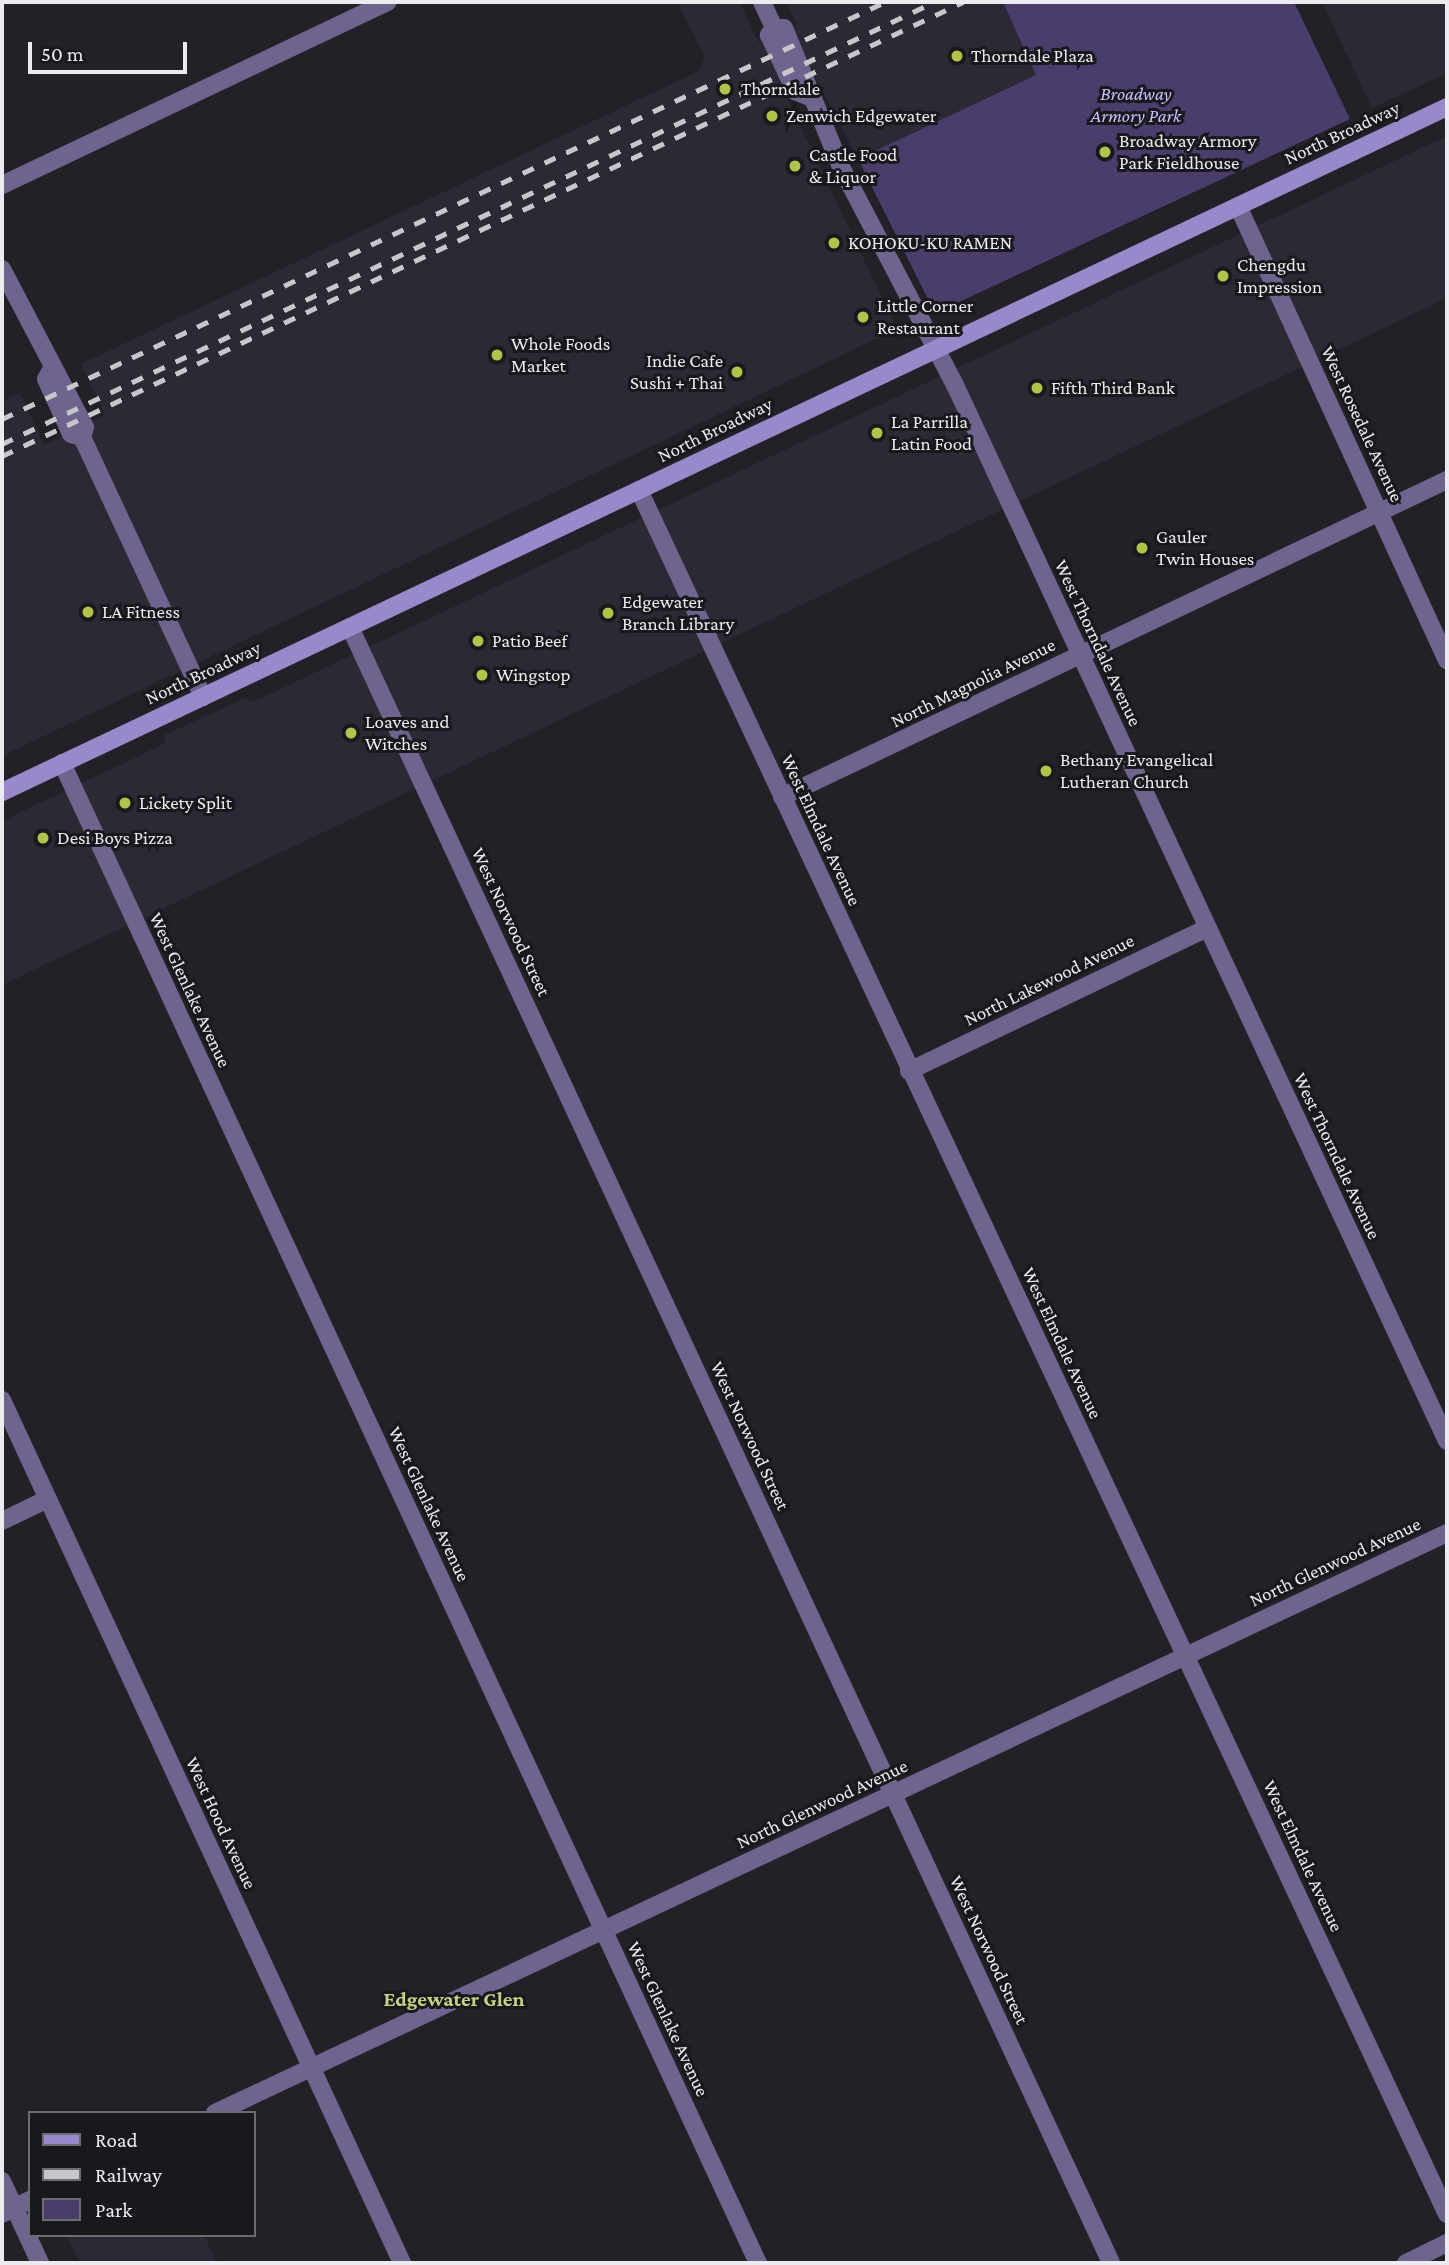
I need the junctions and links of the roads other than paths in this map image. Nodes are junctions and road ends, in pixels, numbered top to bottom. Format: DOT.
graph roads {
  1 [pos="388,2"];
  2 [pos="762,2"];
  3 [pos="1447,107"];
  4 [pos="2,185"];
  5 [pos="1238,206"];
  6 [pos="2,269"];
  7 [pos="935,349"];
  8 [pos="1447,480"];
  9 [pos="639,490"];
  10 [pos="1379,513"];
  11 [pos="350,627"];
  12 [pos="1080,655"];
  13 [pos="1447,660"];
  14 [pos="203,697"];
  15 [pos="62,764"];
  16 [pos="2,792"];
  17 [pos="782,797"];
  18 [pos="1207,928"];
  19 [pos="909,1071"];
  20 [pos="2,1400"];
  21 [pos="1447,1441"];
  22 [pos="48,1499"];
  23 [pos="2,1521"];
  24 [pos="1447,1533"];
  25 [pos="1186,1656"];
  26 [pos="893,1794"];
  27 [pos="604,1930"];
  28 [pos="311,2067"];
  29 [pos="219,2111"];
  30 [pos="2,2181"];
  31 [pos="15,2207"];
  32 [pos="1447,2214"];
  33 [pos="28,2236"];
  34 [pos="28,2237"];
  35 [pos="1447,2243"];
  36 [pos="40,2263"];
  37 [pos="402,2263"];
  38 [pos="758,2263"];
  39 [pos="1111,2263"];
  40 [pos="1406,2263"];
  1 -- 4 [label="street"];
  2 -- 7 [label="street, West Thorndale Avenue"];
  3 -- 5 [label="main road, North Broadway"];
  5 -- 7 [label="main road, North Broadway"];
  5 -- 10 [label="street, West Rosedale Avenue"];
  6 -- 14 [label="street"];
  7 -- 9 [label="main road, North Broadway"];
  7 -- 12 [label="street, West Thorndale Avenue"];
  8 -- 10 [label="street, North Magnolia Avenue"];
  9 -- 11 [label="main road, North Broadway"];
  9 -- 17 [label="street, West Elmdale Avenue"];
  10 -- 12 [label="street, North Magnolia Avenue"];
  10 -- 13 [label="street, West Rosedale Avenue"];
  11 -- 14 [label="main road, North Broadway"];
  11 -- 26 [label="street, West Norwood Street"];
  12 -- 17 [label="street, North Magnolia Avenue"];
  12 -- 18 [label="street, West Thorndale Avenue"];
  14 -- 15 [label="main road, North Broadway"];
  15 -- 16 [label="main road, North Broadway"];
  15 -- 27 [label="street, West Glenlake Avenue"];
  17 -- 19 [label="street, West Elmdale Avenue"];
  18 -- 19 [label="street, North Lakewood Avenue"];
  18 -- 21 [label="street, West Thorndale Avenue"];
  19 -- 25 [label="street, West Elmdale Avenue"];
  20 -- 22 [label="street, West Hood Avenue"];
  22 -- 23 [label="street"];
  22 -- 28 [label="street, West Hood Avenue"];
  24 -- 25 [label="street, North Glenwood Avenue"];
  25 -- 26 [label="street, North Glenwood Avenue"];
  25 -- 32 [label="street, West Elmdale Avenue"];
  26 -- 27 [label="street, North Glenwood Avenue"];
  26 -- 39 [label="street, West Norwood Street"];
  27 -- 28 [label="street, North Glenwood Avenue"];
  27 -- 38 [label="street, West Glenlake Avenue"];
  28 -- 29 [label="street, North Glenwood Avenue"];
  28 -- 37 [label="street, West Hood Avenue"];
  30 -- 31 [label="street"];
  31 -- 33 [label="street"];
  34 -- 36 [label="street"];
  35 -- 40 [label="street"];
}
